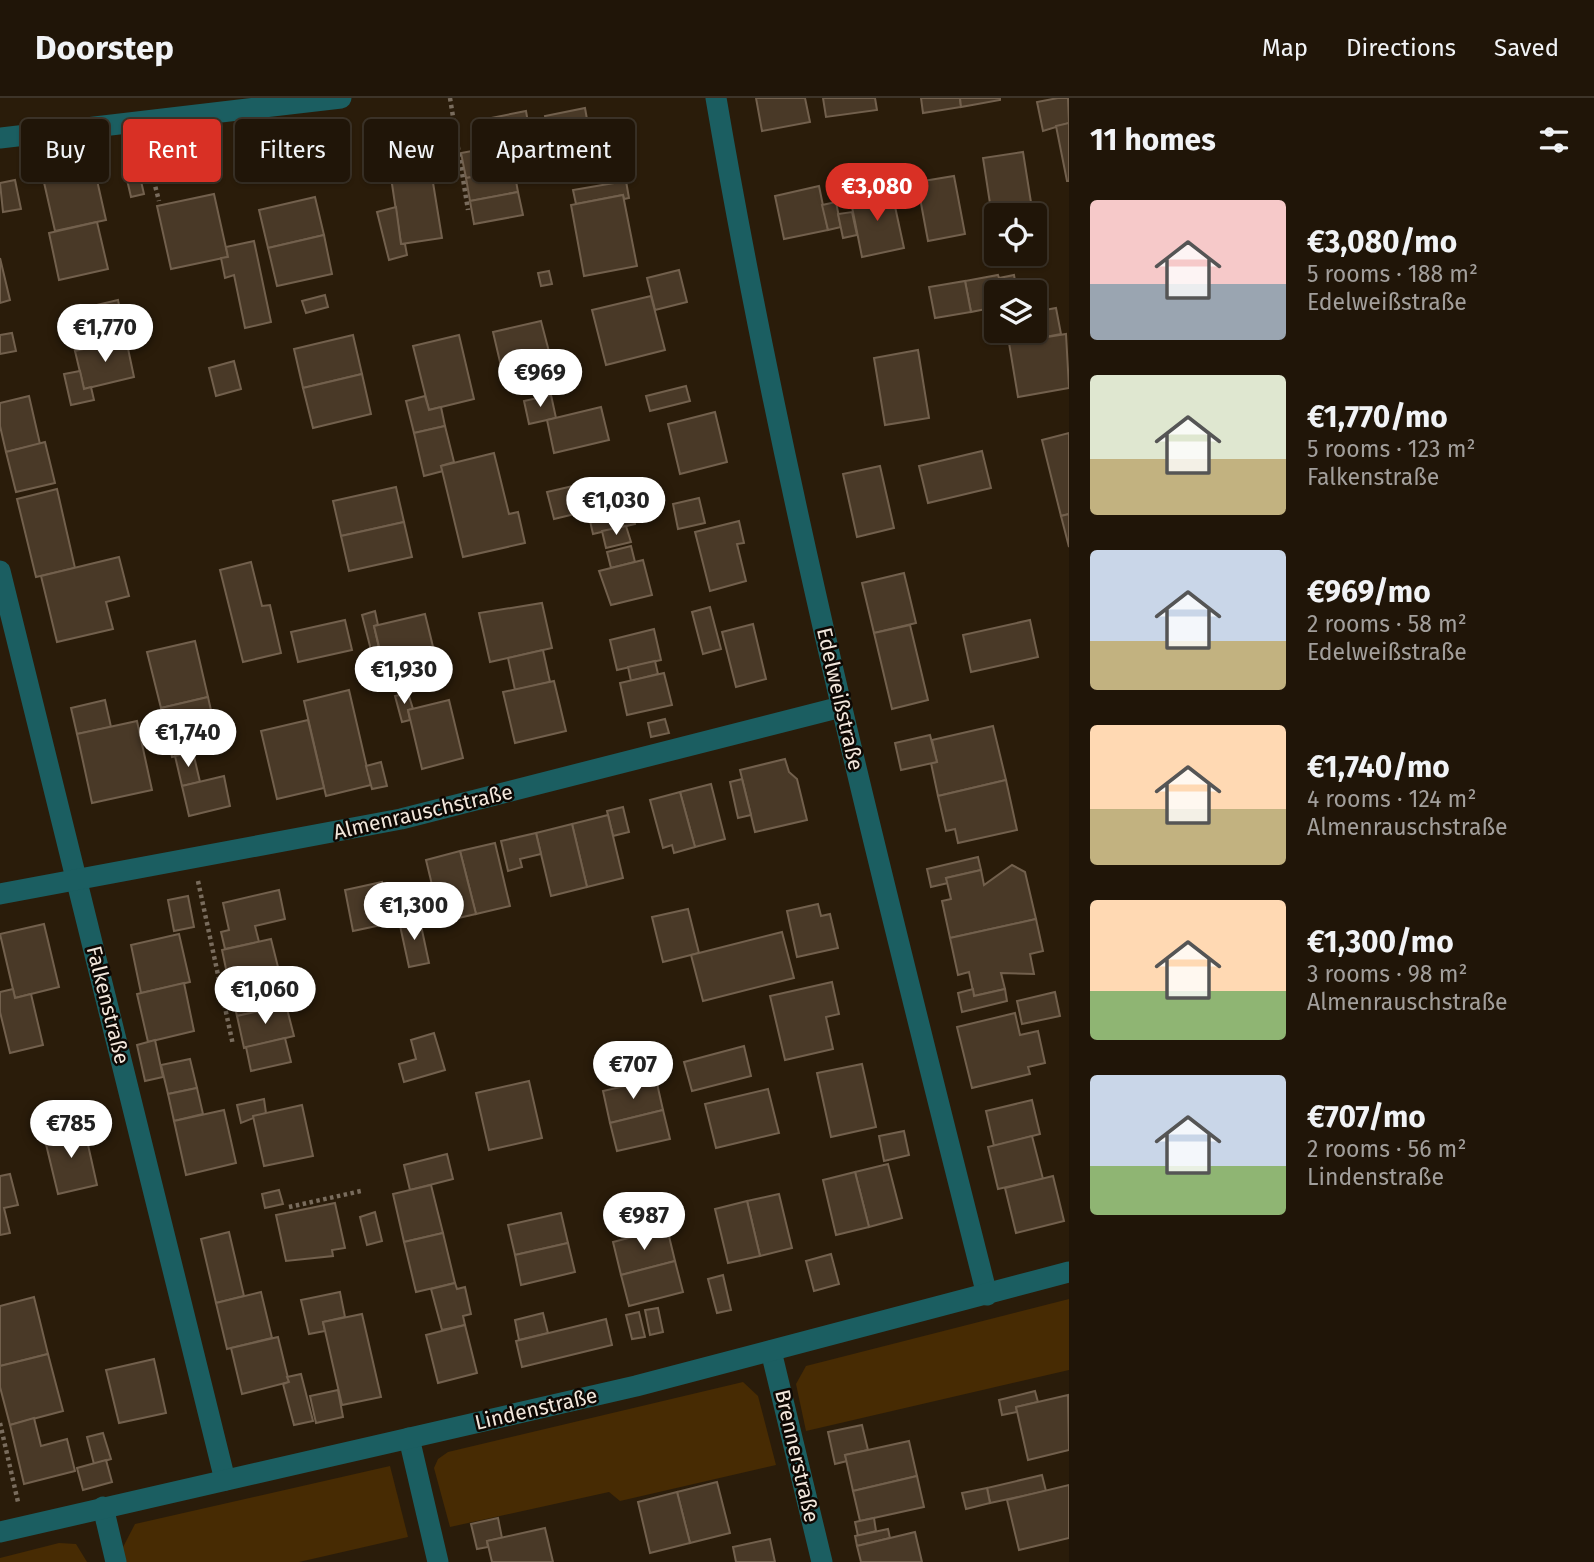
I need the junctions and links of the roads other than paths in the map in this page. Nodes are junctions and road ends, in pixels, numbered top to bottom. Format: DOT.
graph roads {
  1 [pos="341,98"];
  2 [pos="716,98"];
  3 [pos="0,138"];
  4 [pos="0,571"];
  5 [pos="841,707"];
  6 [pos="77,881"];
  7 [pos="0,894"];
  8 [pos="1069,1272"];
  9 [pos="988,1295"];
  10 [pos="772,1351"];
  11 [pos="409,1438"];
  12 [pos="225,1480"];
  13 [pos="103,1507"];
  14 [pos="0,1532"];
  15 [pos="116,1562"];
  16 [pos="438,1562"];
  17 [pos="822,1562"];
  1 -- 3 [label="street"];
  2 -- 5 [label="street, Edelweißstraße"];
  4 -- 6 [label="street, Falkenstraße"];
  5 -- 6 [label="street, Almenrauschstraße"];
  5 -- 9 [label="street, Edelweißstraße"];
  6 -- 7 [label="street, Almenrauschstraße"];
  6 -- 12 [label="street, Falkenstraße"];
  8 -- 9 [label="street, Lindenstraße"];
  9 -- 10 [label="street, Lindenstraße"];
  10 -- 11 [label="street, Lindenstraße"];
  10 -- 17 [label="street, Brennerstraße"];
  11 -- 12 [label="street, Lindenstraße"];
  11 -- 16 [label="street"];
  12 -- 13 [label="street, Lindenstraße"];
  13 -- 14 [label="street, Lindenstraße"];
  13 -- 15 [label="street"];
}
